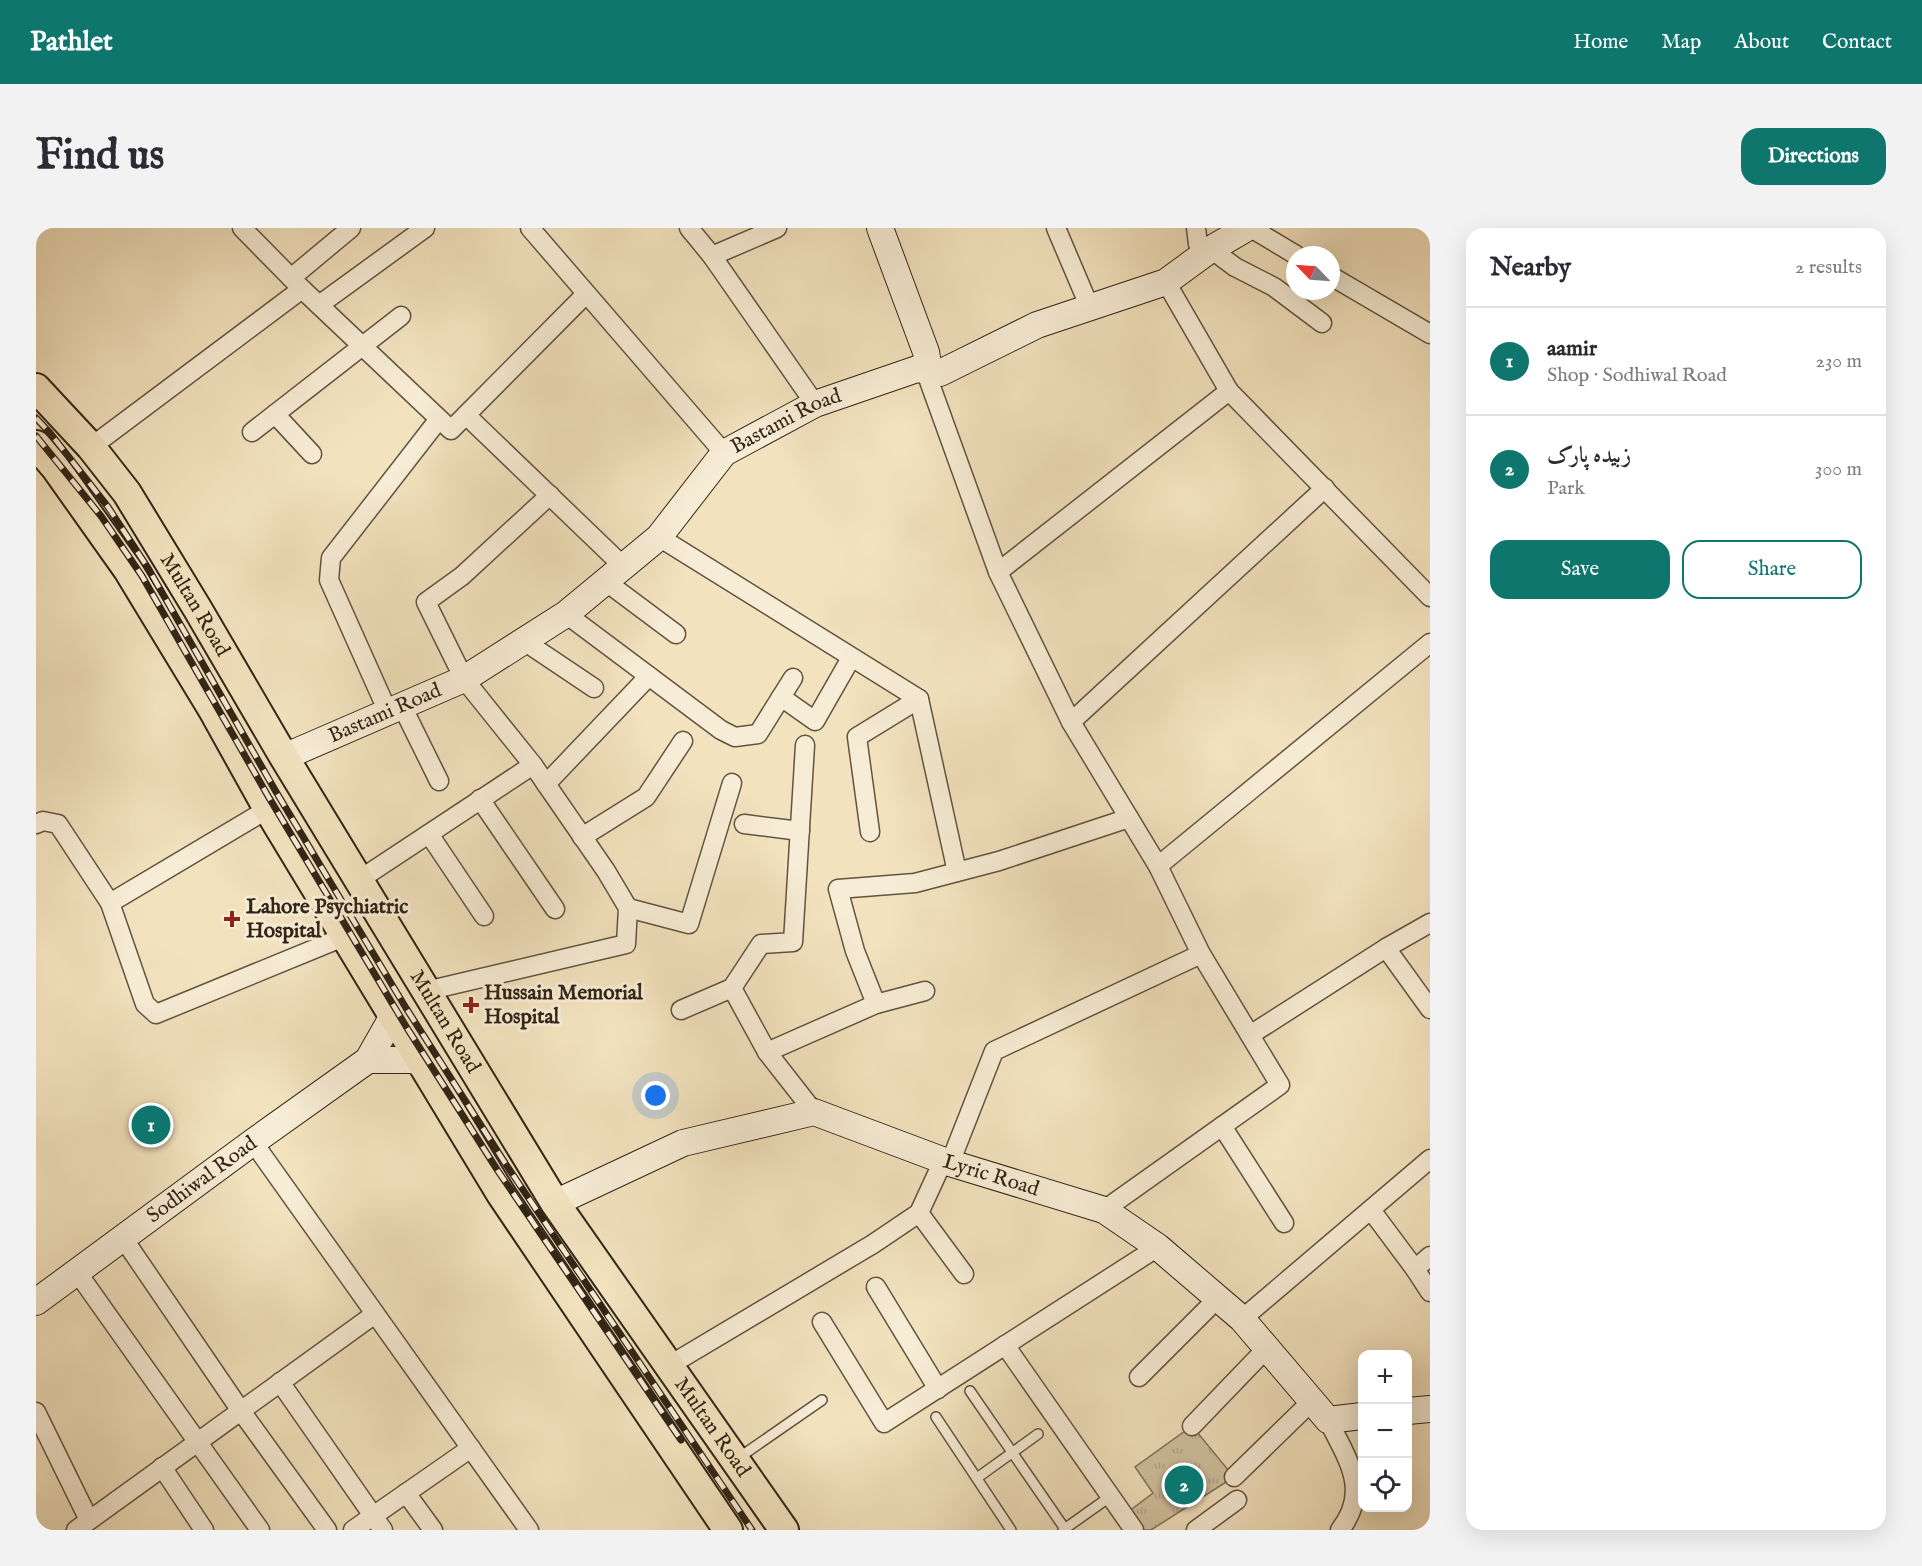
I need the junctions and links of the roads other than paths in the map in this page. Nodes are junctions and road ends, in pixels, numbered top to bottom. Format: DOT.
graph roads {
  1 [pos="242,228"];
  2 [pos="351,228"];
  3 [pos="424,228"];
  4 [pos="689,228"];
  5 [pos="777,228"];
  6 [pos="880,228"];
  7 [pos="1056,228"];
  8 [pos="1196,228"];
  9 [pos="1249,228"];
  10 [pos="541,231"];
  11 [pos="1286,249"];
  12 [pos="1207,252"];
  13 [pos="712,256"];
  14 [pos="1340,281"];
  15 [pos="1166,282"];
  16 [pos="296,283"];
  17 [pos="586,294"];
  18 [pos="319,305"];
  19 [pos="1090,308"];
  20 [pos="401,316"];
  21 [pos="1322,323"];
  22 [pos="1430,334"];
  23 [pos="363,347"];
  24 [pos="929,370"];
  25 [pos="36,388"];
  26 [pos="1229,391"];
  27 [pos="815,404"];
  28 [pos="275,414"];
  29 [pos="466,415"];
  30 [pos="440,419"];
  31 [pos="252,432"];
  32 [pos="36,445"];
  33 [pos="91,447"];
  34 [pos="724,453"];
  35 [pos="312,454"];
  36 [pos="1324,488"];
  37 [pos="550,495"];
  38 [pos="659,537"];
  39 [pos="998,572"];
  40 [pos="614,573"];
  41 [pos="1430,597"];
  42 [pos="197,608"];
  43 [pos="566,614"];
  44 [pos="164,628"];
  45 [pos="676,634"];
  46 [pos="524,641"];
  47 [pos="1430,643"];
  48 [pos="851,658"];
  49 [pos="649,676"];
  50 [pos="793,678"];
  51 [pos="464,679"];
  52 [pos="594,688"];
  53 [pos="781,697"];
  54 [pos="919,699"];
  55 [pos="395,709"];
  56 [pos="1071,722"];
  57 [pos="683,741"];
  58 [pos="805,745"];
  59 [pos="284,757"];
  60 [pos="533,765"];
  61 [pos="439,781"];
  62 [pos="732,783"];
  63 [pos="546,784"];
  64 [pos="480,799"];
  65 [pos="268,809"];
  66 [pos="1129,818"];
  67 [pos="36,824"];
  68 [pos="744,824"];
  69 [pos="800,831"];
  70 [pos="870,832"];
  71 [pos="429,834"];
  72 [pos="582,837"];
  73 [pos="1158,866"];
  74 [pos="957,872"];
  75 [pos="358,880"];
  76 [pos="110,903"];
  77 [pos="628,908"];
  78 [pos="555,909"];
  79 [pos="484,916"];
  80 [pos="1430,922"];
  81 [pos="346,936"];
  82 [pos="1386,948"];
  83 [pos="1201,954"];
  84 [pos="732,988"];
  85 [pos="426,991"];
  86 [pos="925,991"];
  87 [pos="876,1004"];
  88 [pos="1430,1009"];
  89 [pos="681,1010"];
  90 [pos="392,1012"];
  91 [pos="1250,1035"];
  92 [pos="767,1052"];
  93 [pos="368,1060"];
  94 [pos="422,1063"];
  95 [pos="814,1112"];
  96 [pos="1222,1126"];
  97 [pos="253,1142"];
  98 [pos="1430,1159"];
  99 [pos="947,1162"];
  100 [pos="555,1203"];
  101 [pos="1104,1210"];
  102 [pos="1371,1210"];
  103 [pos="920,1213"];
  104 [pos="1284,1223"];
  105 [pos="123,1238"];
  106 [pos="1158,1247"];
  107 [pos="1430,1256"];
  108 [pos="1415,1269"];
  109 [pos="77,1272"];
  110 [pos="964,1274"];
  111 [pos="876,1287"];
  112 [pos="1430,1292"];
  113 [pos="1218,1298"];
  114 [pos="36,1302"];
  115 [pos="375,1314"];
  116 [pos="1242,1319"];
  117 [pos="822,1322"];
  118 [pos="1005,1345"];
  119 [pos="1267,1348"];
  120 [pos="670,1365"];
  121 [pos="1139,1377"];
  122 [pos="280,1383"];
  123 [pos="938,1389"];
  124 [pos="970,1391"];
  125 [pos="822,1400"];
  126 [pos="1312,1401"];
  127 [pos="1430,1409"];
  128 [pos="241,1411"];
  129 [pos="1412,1411"];
  130 [pos="36,1412"];
  131 [pos="1358,1416"];
  132 [pos="936,1417"];
  133 [pos="1328,1420"];
  134 [pos="1192,1425"];
  135 [pos="1038,1434"];
  136 [pos="199,1441"];
  137 [pos="471,1448"];
  138 [pos="1012,1452"];
  139 [pos="735,1461"];
  140 [pos="162,1467"];
  141 [pos="1234,1477"];
  142 [pos="977,1478"];
  143 [pos="406,1493"];
  144 [pos="1111,1496"];
  145 [pos="1237,1500"];
  146 [pos="378,1523"];
  147 [pos="83,1525"];
  148 [pos="1064,1529"];
  149 [pos="204,1530"];
  150 [pos="260,1530"];
  151 [pos="327,1530"];
  152 [pos="353,1530"];
  153 [pos="433,1530"];
  154 [pos="529,1530"];
  155 [pos="728,1530"];
  156 [pos="784,1530"];
  157 [pos="1011,1530"];
  158 [pos="1134,1530"];
  159 [pos="1196,1530"];
  160 [pos="1340,1530"];
  1 -- 16 [label="street"];
  2 -- 16 [label="street"];
  3 -- 18 [label="street"];
  4 -- 13 [label="street"];
  5 -- 13 [label="street"];
  6 -- 24 [label="street"];
  7 -- 19 [label="street"];
  8 -- 12 [label="street"];
  9 -- 11 [label="street"];
  9 -- 12 [label="street, Bastami Road"];
  10 -- 17 [label="street"];
  12 -- 15 [label="street, Bastami Road"];
  12 -- 21 [label="street"];
  13 -- 27 [label="street"];
  14 -- 22 [label="street"];
  15 -- 19 [label="street, Bastami Road"];
  15 -- 26 [label="street"];
  16 -- 18 [label="street"];
  16 -- 33 [label="street"];
  17 -- 29 [label="street"];
  17 -- 34 [label="street"];
  18 -- 23 [label="street"];
  19 -- 24 [label="street, Bastami Road"];
  20 -- 23 [label="street"];
  23 -- 28 [label="street"];
  23 -- 30 [label="street"];
  24 -- 27 [label="street, Bastami Road"];
  24 -- 39 [label="street"];
  25 -- 33 [label="main road, Multan Road"];
  26 -- 36 [label="street"];
  26 -- 39 [label="street"];
  27 -- 34 [label="street, Bastami Road"];
  28 -- 31 [label="street"];
  28 -- 35 [label="street"];
  29 -- 30 [label="street"];
  29 -- 37 [label="street"];
  30 -- 55 [label="street"];
  32 -- 44 [label="main road, Multan Road"];
  33 -- 42 [label="main road, Multan Road"];
  34 -- 38 [label="street, Bastami Road"];
  36 -- 41 [label="street"];
  36 -- 56 [label="street"];
  37 -- 40 [label="street"];
  37 -- 51 [label="street"];
  38 -- 40 [label="street, Bastami Road"];
  38 -- 48 [label="street"];
  39 -- 56 [label="street"];
  40 -- 43 [label="street, Bastami Road"];
  40 -- 45 [label="street"];
  42 -- 44 [label="main road"];
  42 -- 59 [label="main road, Multan Road"];
  43 -- 46 [label="street, Bastami Road"];
  43 -- 49 [label="street"];
  44 -- 65 [label="main road, Multan Road"];
  46 -- 51 [label="street, Bastami Road"];
  46 -- 52 [label="street"];
  47 -- 73 [label="street"];
  48 -- 53 [label="street"];
  48 -- 54 [label="street"];
  49 -- 53 [label="street"];
  49 -- 63 [label="street"];
  50 -- 53 [label="street"];
  51 -- 55 [label="street, Bastami Road"];
  51 -- 60 [label="street"];
  54 -- 70 [label="street"];
  54 -- 74 [label="street"];
  55 -- 59 [label="street, Bastami Road"];
  55 -- 61 [label="street"];
  56 -- 66 [label="street"];
  57 -- 72 [label="street"];
  58 -- 69 [label="street"];
  59 -- 75 [label="main road, Multan Road"];
  60 -- 63 [label="street"];
  60 -- 64 [label="street"];
  62 -- 77 [label="street"];
  63 -- 72 [label="street"];
  64 -- 71 [label="street"];
  64 -- 78 [label="street"];
  65 -- 76 [label="street"];
  65 -- 81 [label="main road, Multan Road"];
  66 -- 73 [label="street"];
  66 -- 74 [label="street"];
  67 -- 76 [label="street"];
  68 -- 69 [label="street"];
  69 -- 84 [label="street"];
  71 -- 75 [label="street"];
  71 -- 79 [label="street"];
  72 -- 77 [label="street"];
  73 -- 83 [label="street"];
  74 -- 87 [label="street"];
  75 -- 85 [label="main road, Multan Road"];
  76 -- 81 [label="street"];
  77 -- 85 [label="street"];
  80 -- 82 [label="street"];
  81 -- 90 [label="main road, Multan Road"];
  82 -- 88 [label="street"];
  82 -- 91 [label="street"];
  83 -- 91 [label="street"];
  83 -- 99 [label="street"];
  84 -- 89 [label="street"];
  84 -- 92 [label="street"];
  85 -- 100 [label="main road, Multan Road"];
  86 -- 87 [label="street"];
  87 -- 92 [label="street"];
  90 -- 93 [label="street, Sodhiwal Road"];
  90 -- 94 [label="main road, Multan Road"];
  91 -- 96 [label="street"];
  92 -- 95 [label="street"];
  93 -- 94 [label="street"];
  93 -- 97 [label="street, Sodhiwal Road"];
  94 -- 155 [label="main road, Multan Road"];
  95 -- 99 [label="street, Lyric Road"];
  95 -- 100 [label="street"];
  96 -- 101 [label="street"];
  96 -- 104 [label="street"];
  97 -- 105 [label="street, Sodhiwal Road"];
  97 -- 115 [label="street"];
  98 -- 102 [label="street"];
  99 -- 101 [label="street, Lyric Road"];
  99 -- 103 [label="street"];
  100 -- 120 [label="main road, Multan Road"];
  101 -- 106 [label="street, Lyric Road"];
  102 -- 108 [label="street"];
  102 -- 116 [label="street"];
  103 -- 110 [label="street"];
  103 -- 120 [label="street"];
  105 -- 109 [label="street, Sodhiwal Road"];
  105 -- 128 [label="street"];
  106 -- 113 [label="street, Lyric Road"];
  106 -- 118 [label="street"];
  107 -- 108 [label="street"];
  108 -- 112 [label="street"];
  109 -- 114 [label="street, Sodhiwal Road"];
  109 -- 136 [label="street"];
  111 -- 123 [label="street"];
  113 -- 116 [label="street, Lyric Road"];
  113 -- 121 [label="street"];
  115 -- 122 [label="street"];
  115 -- 137 [label="street"];
  116 -- 119 [label="street, Lyric Road"];
  117 -- 123 [label="street"];
  118 -- 123 [label="street"];
  118 -- 144 [label="street"];
  119 -- 126 [label="street, Lyric Road"];
  119 -- 134 [label="street"];
  120 -- 139 [label="main road, Multan Road"];
  122 -- 128 [label="street"];
  122 -- 146 [label="street"];
  124 -- 138 [label="lane"];
  125 -- 139 [label="lane"];
  126 -- 133 [label="street, Lyric Road"];
  126 -- 141 [label="street"];
  127 -- 129 [label="street"];
  128 -- 136 [label="street"];
  128 -- 151 [label="street"];
  130 -- 147 [label="street"];
  131 -- 133 [label="street"];
  132 -- 142 [label="lane"];
  133 -- 160 [label="street"];
  135 -- 138 [label="lane"];
  136 -- 140 [label="street"];
  136 -- 150 [label="street"];
  137 -- 143 [label="street"];
  137 -- 154 [label="street"];
  138 -- 142 [label="lane"];
  138 -- 148 [label="lane"];
  139 -- 156 [label="main road, Multan Road"];
  140 -- 147 [label="street"];
  140 -- 149 [label="street"];
  142 -- 157 [label="lane"];
  143 -- 146 [label="street"];
  143 -- 153 [label="street"];
  144 -- 148 [label="lane"];
  144 -- 158 [label="street"];
  145 -- 159 [label="street"];
  146 -- 152 [label="street"];
}
